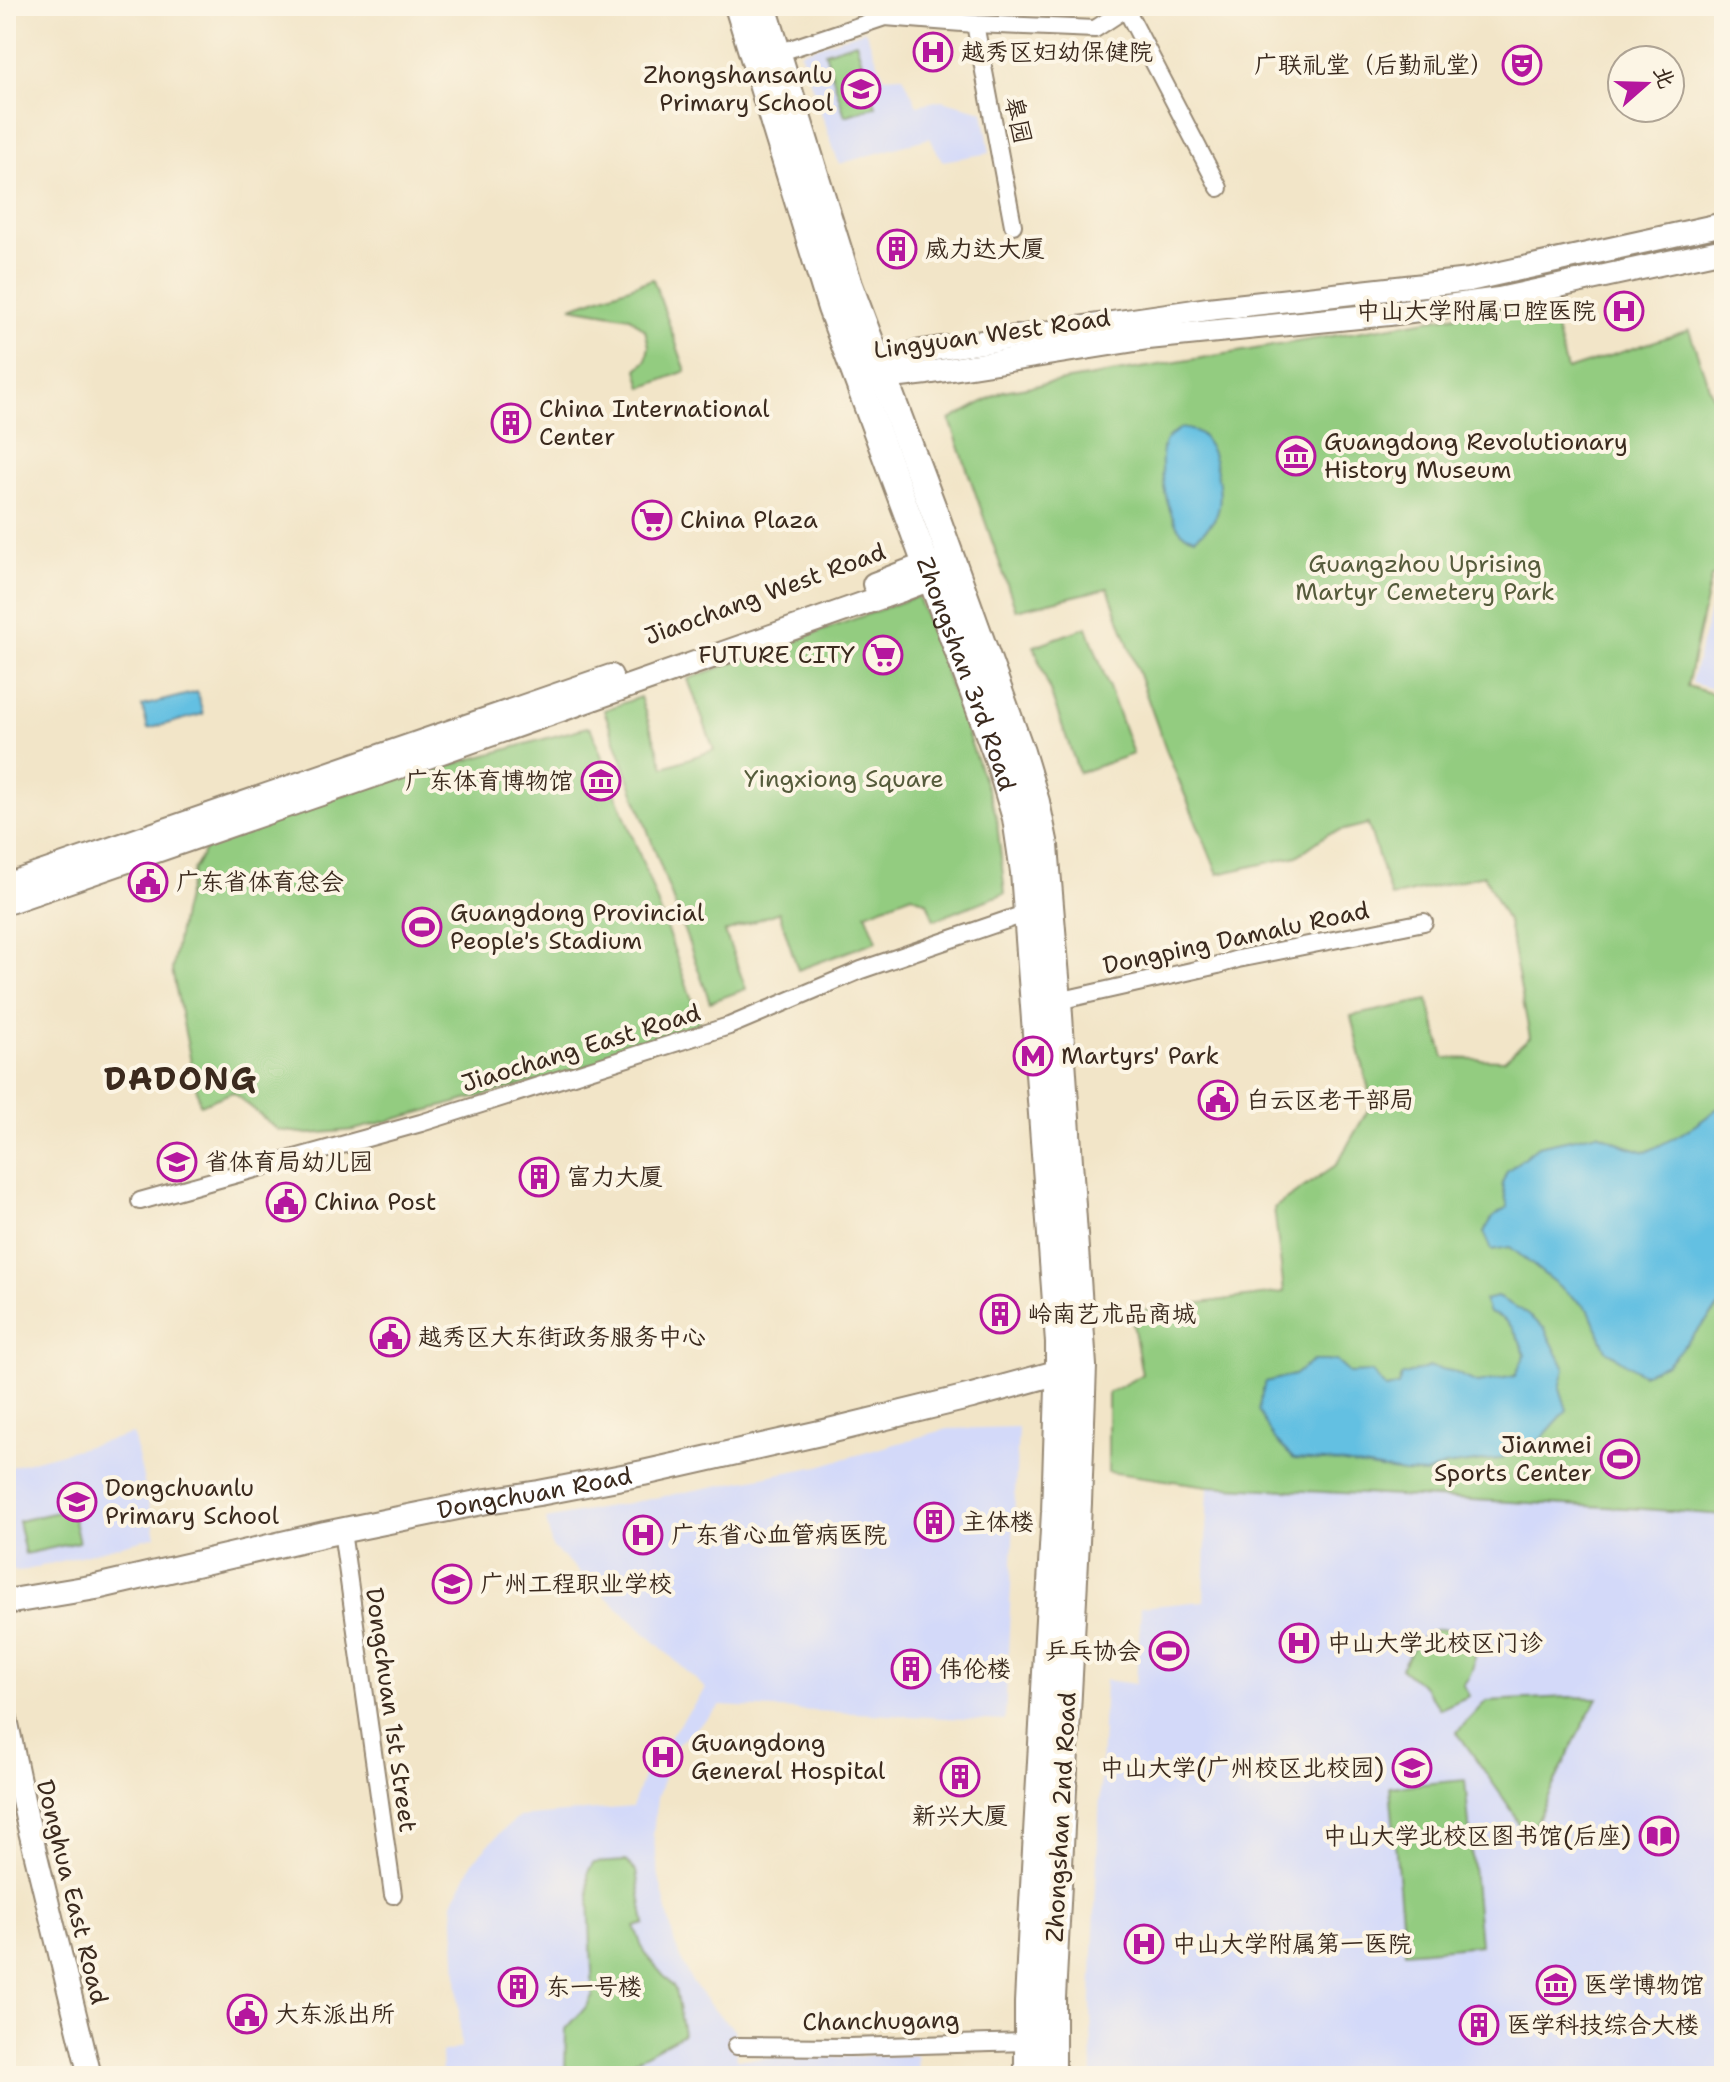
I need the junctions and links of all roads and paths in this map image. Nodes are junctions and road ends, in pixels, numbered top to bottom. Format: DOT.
graph roads {
  1 [pos="738,6"];
  2 [pos="763,6"];
  3 [pos="1128,7"];
  4 [pos="975,24"];
  5 [pos="778,53"];
  6 [pos="1219,188"];
  7 [pos="1724,224"];
  8 [pos="1013,225"];
  9 [pos="1724,250"];
  10 [pos="1479,278"];
  11 [pos="1499,299"];
  12 [pos="872,372"];
  13 [pos="953,563"];
  14 [pos="929,572"];
  15 [pos="6,885"];
  16 [pos="6,903"];
  17 [pos="1027,913"];
  18 [pos="1424,922"];
  19 [pos="1058,1001"];
  20 [pos="140,1201"];
  21 [pos="1071,1369"];
  22 [pos="342,1531"];
  23 [pos="6,1602"];
  24 [pos="6,1719"];
  25 [pos="393,1895"];
  26 [pos="1041,1982"];
  27 [pos="1028,2042"];
  28 [pos="736,2046"];
  29 [pos="90,2076"];
  30 [pos="1028,2076"];
  31 [pos="1052,2076"];
  1 -- 12 [label="main road, Zhongshan 3rd Road"];
  2 -- 5 [label="main road, Zhongshan 3rd Road"];
  3 -- 4 [label="street"];
  3 -- 6 [label="street"];
  4 -- 5 [label="street"];
  4 -- 8 [label="street, 皋园"];
  5 -- 12 [label="main road, Zhongshan 3rd Road"];
  7 -- 10 [label="street, Lingyuan West Road"];
  9 -- 11 [label="street, Lingyuan West Road"];
  10 -- 11 [label="street"];
  10 -- 12 [label="street, Lingyuan West Road"];
  11 -- 12 [label="street, Lingyuan West Road"];
  12 -- 13 [label="main road, Zhongshan 3rd Road"];
  12 -- 14 [label="main road, Zhongshan 3rd Road"];
  13 -- 14 [label="street, Jiaochang West Road"];
  13 -- 19 [label="main road, Zhongshan 3rd Road"];
  14 -- 15 [label="street, Jiaochang West Road"];
  14 -- 16 [label="street, Jiaochang West Road"];
  14 -- 17 [label="main road, Zhongshan 3rd Road"];
  17 -- 20 [label="street, Jiaochang East Road"];
  17 -- 21 [label="main road, Zhongshan 3rd Road"];
  18 -- 19 [label="street, Dongping Damalu Road"];
  19 -- 21 [label="main road, Zhongshan 3rd Road"];
  21 -- 22 [label="main road, Dongchuan Road"];
  21 -- 26 [label="main road, Zhongshan 2nd Road"];
  22 -- 23 [label="main road, Dongchuan Road"];
  22 -- 25 [label="street, Dongchuan 1st Street"];
  24 -- 29 [label="street, Donghua East Road"];
  26 -- 27 [label="main road, Zhongshan 2nd Road"];
  26 -- 31 [label="main road, Zhongshan 2nd Road"];
  27 -- 28 [label="street, Chanchugang"];
  27 -- 30 [label="main road, Zhongshan 2nd Road"];
}
